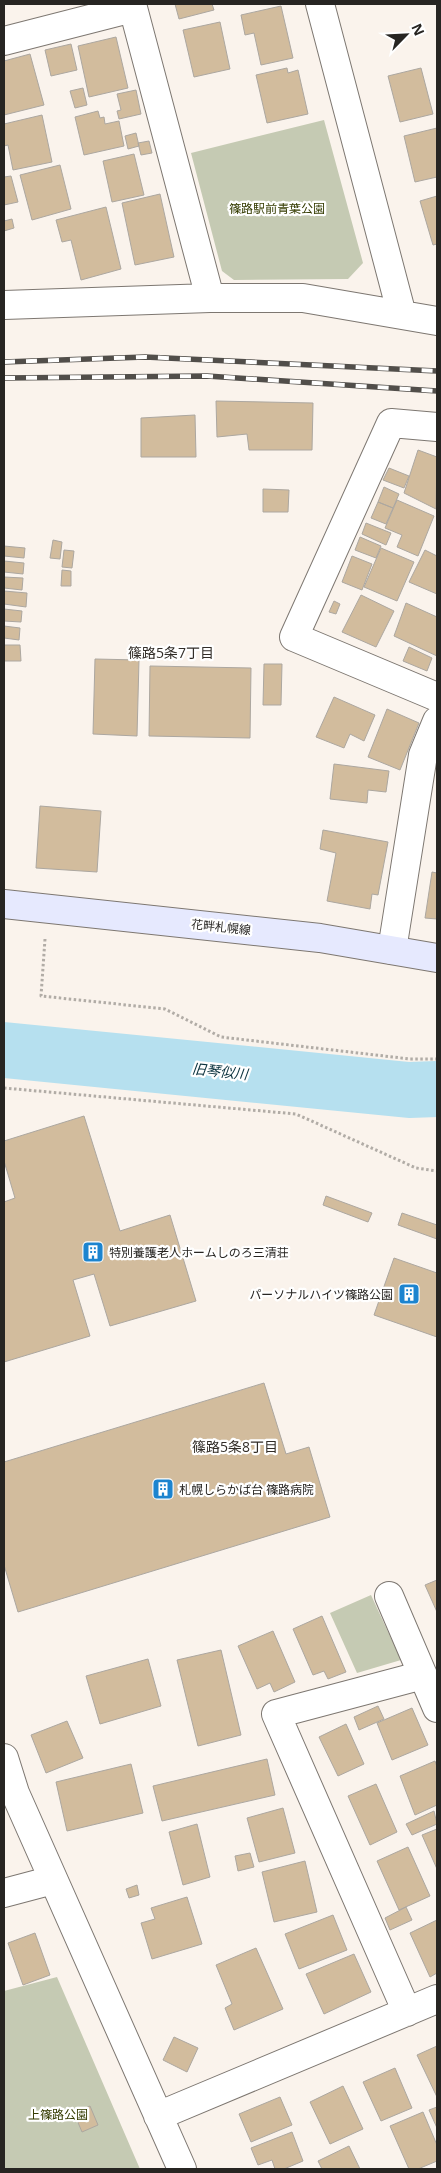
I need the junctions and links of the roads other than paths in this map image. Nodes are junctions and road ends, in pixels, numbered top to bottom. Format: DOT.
graph roads {
  1 [pos="320,4"];
  2 [pos="132,6"];
  3 [pos="4,41"];
  4 [pos="210,298"];
  5 [pos="4,305"];
  6 [pos="402,315"];
  7 [pos="437,321"];
  8 [pos="437,427"];
  9 [pos="437,697"];
  10 [pos="437,721"];
  11 [pos="4,904"];
  12 [pos="392,950"];
  13 [pos="437,958"];
  14 [pos="389,1596"];
  15 [pos="423,1675"];
  16 [pos="437,1708"];
  17 [pos="4,1758"];
  18 [pos="53,1880"];
  19 [pos="4,1893"];
  20 [pos="437,2000"];
  21 [pos="407,2012"];
  22 [pos="158,2116"];
  23 [pos="182,2169"];
  1 -- 6 [label="street"];
  2 -- 3 [label="street"];
  2 -- 4 [label="street"];
  4 -- 5 [label="street"];
  4 -- 6 [label="street"];
  6 -- 7 [label="street"];
  8 -- 9 [label="street"];
  10 -- 12 [label="street"];
  11 -- 12 [label="main road, 花畔札幌線"];
  12 -- 13 [label="main road, 花畔札幌線"];
  14 -- 15 [label="street"];
  15 -- 16 [label="street"];
  15 -- 21 [label="street"];
  17 -- 18 [label="street"];
  18 -- 19 [label="street"];
  18 -- 22 [label="street"];
  20 -- 21 [label="street"];
  21 -- 22 [label="street"];
  22 -- 23 [label="street"];
}
